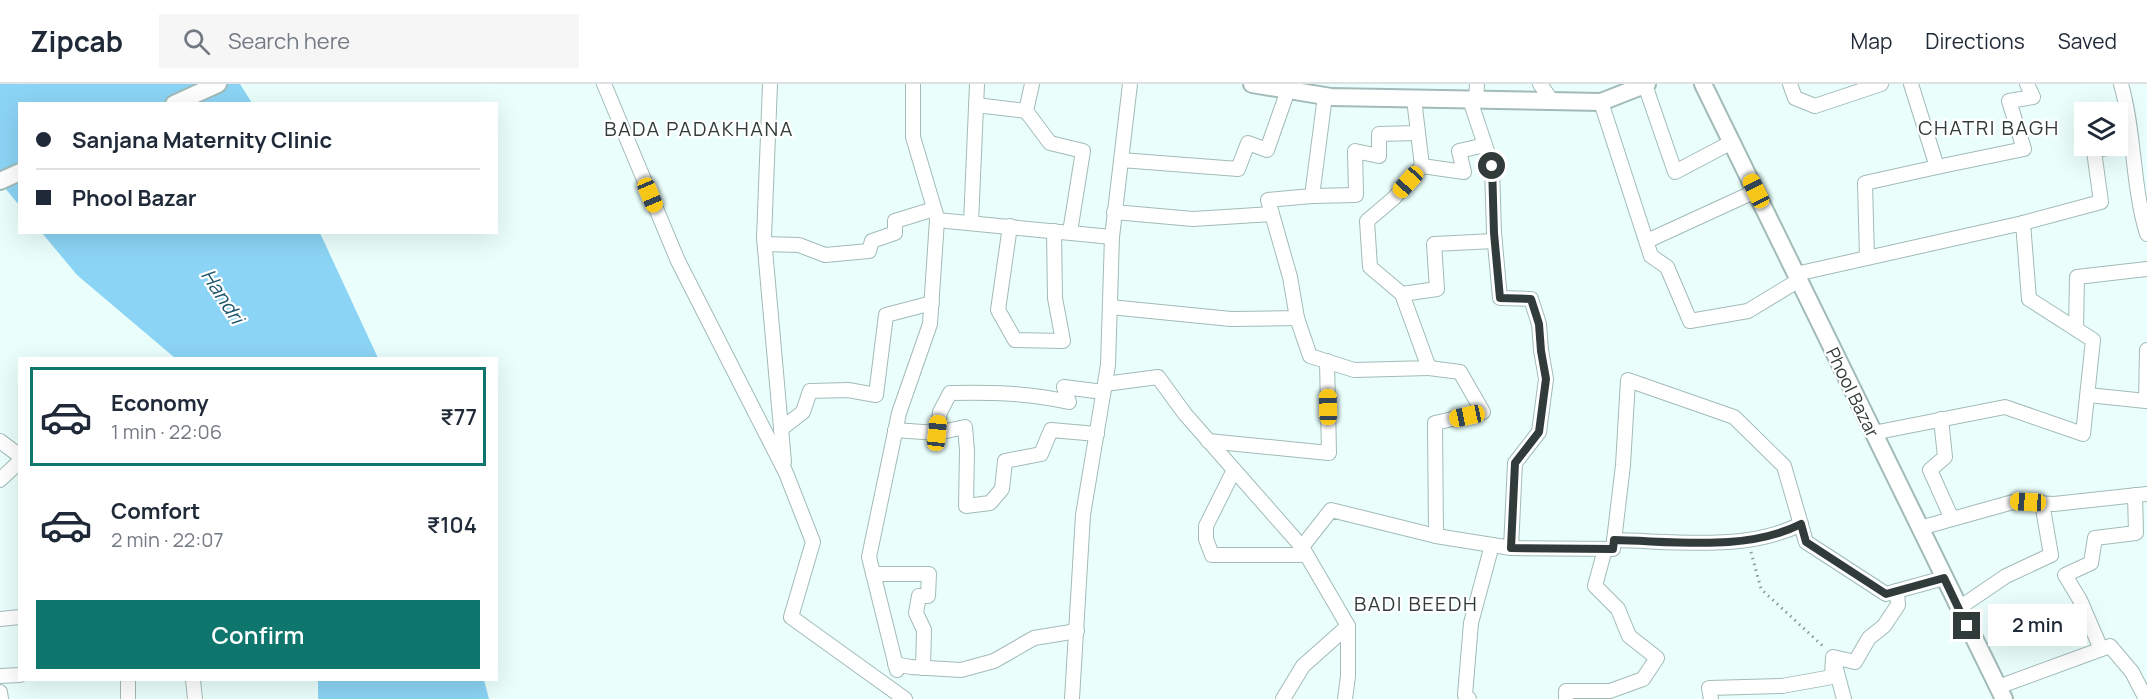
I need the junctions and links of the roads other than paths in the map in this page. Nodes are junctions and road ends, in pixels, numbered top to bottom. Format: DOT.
graph roads {
  1 [pos="218,84"];
  2 [pos="604,84"];
  3 [pos="770,84"];
  4 [pos="913,84"];
  5 [pos="977,84"];
  6 [pos="1032,84"];
  7 [pos="1130,84"];
  8 [pos="1252,84"];
  9 [pos="1540,84"];
  10 [pos="1646,84"];
  11 [pos="1703,84"];
  12 [pos="1790,84"];
  13 [pos="1881,84"];
  14 [pos="1911,84"];
  15 [pos="2027,84"];
  16 [pos="2121,84"];
  17 [pos="1288,90"];
  18 [pos="1474,95"];
  19 [pos="1325,96"];
  20 [pos="1414,99"];
  21 [pos="1552,101"];
  22 [pos="178,102"];
  23 [pos="1601,102"];
  24 [pos="2126,102"];
  25 [pos="976,105"];
  26 [pos="1026,111"];
  27 [pos="1418,133"];
  28 [pos="1732,142"];
  29 [pos="1485,145"];
  30 [pos="2095,156"];
  31 [pos="2124,156"];
  32 [pos="1121,160"];
  33 [pos="1422,166"];
  34 [pos="1937,167"];
  35 [pos="18,173"];
  36 [pos="0,181"];
  37 [pos="1756,191"];
  38 [pos="1312,196"];
  39 [pos="1114,212"];
  40 [pos="936,214"];
  41 [pos="1272,214"];
  42 [pos="971,223"];
  43 [pos="2023,223"];
  44 [pos="1010,226"];
  45 [pos="1054,231"];
  46 [pos="1070,232"];
  47 [pos="2147,234"];
  48 [pos="1112,237"];
  49 [pos="1495,241"];
  50 [pos="1647,241"];
  51 [pos="765,244"];
  52 [pos="1867,258"];
  53 [pos="2147,269"];
  54 [pos="1797,277"];
  55 [pos="1402,294"];
  56 [pos="932,303"];
  57 [pos="1110,307"];
  58 [pos="1297,318"];
  59 [pos="2076,329"];
  60 [pos="2147,350"];
  61 [pos="1327,361"];
  62 [pos="1429,368"];
  63 [pos="1104,388"];
  64 [pos="2088,396"];
  65 [pos="1941,419"];
  66 [pos="781,429"];
  67 [pos="895,430"];
  68 [pos="937,433"];
  69 [pos="1873,433"];
  70 [pos="1096,434"];
  71 [pos="0,441"];
  72 [pos="1208,441"];
  73 [pos="18,454"];
  74 [pos="18,463"];
  75 [pos="1234,470"];
  76 [pos="786,473"];
  77 [pos="0,480"];
  78 [pos="2141,494"];
  79 [pos="2042,503"];
  80 [pos="1952,519"];
  81 [pos="1801,524"];
  82 [pos="1920,528"];
  83 [pos="1436,536"];
  84 [pos="1492,544"];
  85 [pos="1610,544"];
  86 [pos="1511,548"];
  87 [pos="1304,551"];
  88 [pos="873,574"];
  89 [pos="1944,578"];
  90 [pos="1897,591"];
  91 [pos="1959,608"];
  92 [pos="18,618"];
  93 [pos="0,619"];
  94 [pos="1348,626"];
  95 [pos="1077,631"];
  96 [pos="2101,649"];
  97 [pos="1833,657"];
  98 [pos="923,668"];
  99 [pos="18,675"];
  100 [pos="0,676"];
  101 [pos="128,681"];
  102 [pos="194,681"];
  103 [pos="0,692"];
  104 [pos="2001,693"];
  105 [pos="1,699"];
  106 [pos="128,699"];
  107 [pos="195,699"];
  108 [pos="905,699"];
  109 [pos="1072,699"];
  110 [pos="1283,699"];
  111 [pos="1345,699"];
  112 [pos="1469,699"];
  113 [pos="1566,699"];
  114 [pos="1711,699"];
  115 [pos="1844,699"];
  116 [pos="2146,699"];
  1 -- 22 [label="street"];
  2 -- 76 [label="street"];
  3 -- 51 [label="street"];
  4 -- 40 [label="street"];
  5 -- 25 [label="street"];
  6 -- 26 [label="street"];
  7 -- 32 [label="street"];
  8 -- 17 [label="street"];
  9 -- 21 [label="street"];
  10 -- 23 [label="street"];
  10 -- 28 [label="street"];
  11 -- 28 [label="street, Phool Bazar"];
  12 -- 13 [label="street"];
  14 -- 34 [label="street"];
  15 -- 34 [label="street"];
  16 -- 24 [label="street"];
  17 -- 19 [label="street"];
  17 -- 32 [label="street"];
  18 -- 20 [label="street"];
  18 -- 21 [label="street"];
  18 -- 29 [label="street"];
  19 -- 20 [label="street"];
  19 -- 38 [label="street"];
  20 -- 27 [label="street"];
  21 -- 23 [label="street"];
  23 -- 50 [label="street"];
  25 -- 26 [label="street"];
  25 -- 42 [label="street"];
  26 -- 46 [label="street"];
  27 -- 33 [label="street"];
  27 -- 38 [label="street"];
  28 -- 37 [label="street, Phool Bazar"];
  29 -- 33 [label="street"];
  29 -- 49 [label="street"];
  30 -- 43 [label="street"];
  31 -- 47 [label="street"];
  32 -- 39 [label="street"];
  33 -- 55 [label="street"];
  34 -- 52 [label="street"];
  35 -- 36 [label="street"];
  37 -- 50 [label="street"];
  37 -- 54 [label="street, Phool Bazar"];
  38 -- 41 [label="street"];
  39 -- 41 [label="street"];
  39 -- 48 [label="street"];
  40 -- 42 [label="street"];
  40 -- 51 [label="street"];
  40 -- 56 [label="street"];
  41 -- 58 [label="street"];
  42 -- 44 [label="street"];
  43 -- 52 [label="street"];
  43 -- 59 [label="street"];
  44 -- 45 [label="street"];
  44 -- 45 [label="street"];
  45 -- 46 [label="street"];
  46 -- 48 [label="street"];
  48 -- 57 [label="street"];
  49 -- 55 [label="street"];
  49 -- 86 [label="street"];
  50 -- 54 [label="street"];
  51 -- 66 [label="street"];
  52 -- 54 [label="street"];
  53 -- 59 [label="street"];
  54 -- 69 [label="street, Phool Bazar"];
  55 -- 62 [label="street"];
  56 -- 66 [label="street"];
  56 -- 67 [label="street"];
  57 -- 58 [label="street"];
  57 -- 63 [label="street"];
  58 -- 61 [label="street"];
  59 -- 64 [label="street"];
  60 -- 64 [label="street"];
  61 -- 62 [label="street"];
  61 -- 72 [label="street"];
  62 -- 83 [label="street"];
  63 -- 68 [label="street"];
  63 -- 70 [label="street"];
  63 -- 72 [label="street"];
  64 -- 65 [label="street"];
  65 -- 69 [label="street"];
  65 -- 80 [label="street"];
  66 -- 76 [label="street"];
  67 -- 68 [label="street"];
  67 -- 88 [label="street"];
  68 -- 70 [label="street"];
  69 -- 82 [label="street, Phool Bazar"];
  70 -- 95 [label="street"];
  71 -- 73 [label="street"];
  72 -- 75 [label="street"];
  74 -- 77 [label="street"];
  75 -- 87 [label="street"];
  75 -- 87 [label="street"];
  76 -- 108 [label="street"];
  78 -- 79 [label="street"];
  78 -- 96 [label="street"];
  79 -- 80 [label="street"];
  79 -- 91 [label="street"];
  80 -- 82 [label="street"];
  81 -- 85 [label="street"];
  81 -- 85 [label="street"];
  81 -- 90 [label="street"];
  82 -- 89 [label="street, Phool Bazar"];
  83 -- 84 [label="street"];
  83 -- 87 [label="street"];
  84 -- 86 [label="street"];
  84 -- 112 [label="street"];
  85 -- 86 [label="street"];
  85 -- 113 [label="street"];
  87 -- 94 [label="street"];
  88 -- 98 [label="street"];
  88 -- 98 [label="street"];
  89 -- 90 [label="street"];
  89 -- 91 [label="street, Phool Bazar"];
  90 -- 97 [label="street"];
  91 -- 104 [label="street, Phool Bazar"];
  92 -- 93 [label="street"];
  94 -- 110 [label="street"];
  94 -- 111 [label="street"];
  95 -- 98 [label="street"];
  95 -- 109 [label="street"];
  96 -- 104 [label="street"];
  96 -- 116 [label="street"];
  97 -- 114 [label="street"];
  97 -- 115 [label="street"];
  99 -- 100 [label="street"];
  101 -- 106 [label="street"];
  102 -- 107 [label="street"];
  103 -- 105 [label="street"];
}
